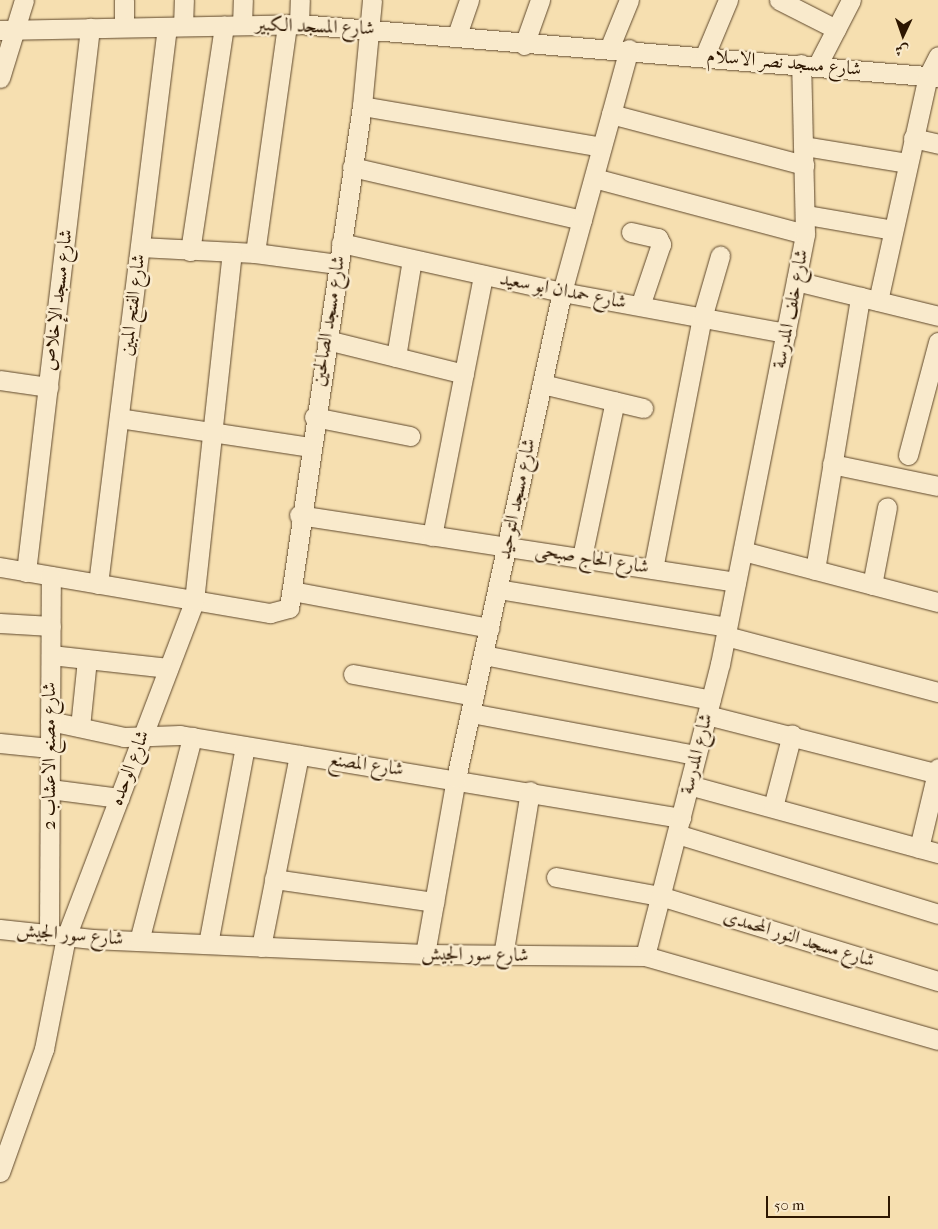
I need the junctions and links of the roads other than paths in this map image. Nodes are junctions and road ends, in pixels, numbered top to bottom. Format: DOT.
graph roads {
  1 [pos="24,0"];
  2 [pos="124,0"];
  3 [pos="184,0"];
  4 [pos="243,0"];
  5 [pos="300,0"];
  6 [pos="372,0"];
  7 [pos="469,0"];
  8 [pos="540,0"];
  9 [pos="630,0"];
  10 [pos="728,0"];
  11 [pos="779,0"];
  12 [pos="851,0"];
  13 [pos="293,24"];
  14 [pos="233,25"];
  15 [pos="175,26"];
  16 [pos="124,27"];
  17 [pos="90,28"];
  18 [pos="371,28"];
  19 [pos="836,29"];
  20 [pos="8,30"];
  21 [pos="457,35"];
  22 [pos="524,44"];
  23 [pos="610,49"];
  24 [pos="629,49"];
  25 [pos="705,55"];
  26 [pos="938,56"];
  27 [pos="809,65"];
  28 [pos="933,77"];
  29 [pos="0,78"];
  30 [pos="362,106"];
  31 [pos="611,114"];
  32 [pos="913,138"];
  33 [pos="938,144"];
  34 [pos="804,146"];
  35 [pos="602,147"];
  36 [pos="907,163"];
  37 [pos="804,165"];
  38 [pos="352,167"];
  39 [pos="594,178"];
  40 [pos="807,215"];
  41 [pos="582,220"];
  42 [pos="893,230"];
  43 [pos="631,232"];
  44 [pos="805,234"];
  45 [pos="341,242"];
  46 [pos="140,247"];
  47 [pos="190,251"];
  48 [pos="232,252"];
  49 [pos="255,253"];
  50 [pos="720,256"];
  51 [pos="412,259"];
  52 [pos="338,264"];
  53 [pos="483,274"];
  54 [pos="796,281"];
  55 [pos="562,292"];
  56 [pos="860,297"];
  57 [pos="878,301"];
  58 [pos="640,306"];
  59 [pos="937,313"];
  60 [pos="702,318"];
  61 [pos="786,333"];
  62 [pos="326,340"];
  63 [pos="938,342"];
  64 [pos="396,357"];
  65 [pos="464,374"];
  66 [pos="0,380"];
  67 [pos="542,384"];
  68 [pos="48,387"];
  69 [pos="615,401"];
  70 [pos="643,408"];
  71 [pos="314,417"];
  72 [pos="119,418"];
  73 [pos="214,432"];
  74 [pos="410,436"];
  75 [pos="310,447"];
  76 [pos="908,455"];
  77 [pos="832,464"];
  78 [pos="938,486"];
  79 [pos="887,507"];
  80 [pos="299,515"];
  81 [pos="432,536"];
  82 [pos="507,545"];
  83 [pos="743,551"];
  84 [pos="582,557"];
  85 [pos="0,567"];
  86 [pos="652,569"];
  87 [pos="815,570"];
  88 [pos="26,572"];
  89 [pos="51,576"];
  90 [pos="736,582"];
  91 [pos="98,584"];
  92 [pos="872,585"];
  93 [pos="498,589"];
  94 [pos="292,591"];
  95 [pos="194,600"];
  96 [pos="938,602"];
  97 [pos="0,623"];
  98 [pos="51,626"];
  99 [pos="490,628"];
  100 [pos="727,632"];
  101 [pos="484,654"];
  102 [pos="50,655"];
  103 [pos="87,659"];
  104 [pos="168,668"];
  105 [pos="353,674"];
  106 [pos="938,692"];
  107 [pos="472,704"];
  108 [pos="709,707"];
  109 [pos="50,721"];
  110 [pos="80,727"];
  111 [pos="792,734"];
  112 [pos="142,736"];
  113 [pos="192,737"];
  114 [pos="0,743"];
  115 [pos="245,746"];
  116 [pos="50,748"];
  117 [pos="299,755"];
  118 [pos="696,755"];
  119 [pos="938,771"];
  120 [pos="456,778"];
  121 [pos="689,785"];
  122 [pos="50,789"];
  123 [pos="530,791"];
  124 [pos="119,798"];
  125 [pos="773,806"];
  126 [pos="679,826"];
  127 [pos="919,848"];
  128 [pos="938,853"];
  129 [pos="556,878"];
  130 [pos="274,879"];
  131 [pos="660,896"];
  132 [pos="434,902"];
  133 [pos="938,914"];
  134 [pos="0,929"];
  135 [pos="58,936"];
  136 [pos="139,941"];
  137 [pos="208,944"];
  138 [pos="261,947"];
  139 [pos="425,954"];
  140 [pos="503,956"];
  141 [pos="645,956"];
  142 [pos="938,981"];
  143 [pos="938,1040"];
  144 [pos="0,1172"];
  1 -- 20 [label="street"];
  2 -- 16 [label="street"];
  3 -- 15 [label="street, شارع الفتح المبين"];
  4 -- 14 [label="street"];
  5 -- 13 [label="street"];
  6 -- 18 [label="street, شارع مسجد الصالحين"];
  7 -- 21 [label="street"];
  8 -- 22 [label="street"];
  9 -- 23 [label="street"];
  10 -- 25 [label="street"];
  11 -- 19 [label="street"];
  12 -- 19 [label="street"];
  13 -- 14 [label="street, شارع المسجد الكبير"];
  13 -- 18 [label="street, شارع المسجد الكبير"];
  13 -- 49 [label="street"];
  14 -- 15 [label="street, شارع المسجد الكبير"];
  14 -- 47 [label="street"];
  15 -- 16 [label="street, شارع المسجد الكبير"];
  15 -- 46 [label="street, شارع الفتح المبين"];
  16 -- 17 [label="street, شارع المسجد الكبير"];
  17 -- 20 [label="street, شارع المسجد الكبير"];
  17 -- 68 [label="street, شارع مسجد الإخلاص"];
  18 -- 21 [label="street, شارع المسجد الكبير"];
  18 -- 30 [label="street, شارع مسجد الصالحين"];
  19 -- 27 [label="street"];
  20 -- 29 [label="street"];
  21 -- 22 [label="street, شارع المسجد الكبير"];
  22 -- 23 [label="street, شارع المسجد الكبير"];
  23 -- 24 [label="street, شارع المسجد الكبير"];
  24 -- 25 [label="street, شارع مسجد نصر الاسلام"];
  24 -- 31 [label="street, شارع مسجد التوحيد"];
  25 -- 27 [label="street, شارع مسجد نصر الاسلام"];
  26 -- 28 [label="street"];
  27 -- 28 [label="street, شارع مسجد نصر الاسلام"];
  27 -- 34 [label="street, شارع خلف المدرسة"];
  28 -- 32 [label="street"];
  30 -- 35 [label="street"];
  30 -- 38 [label="street, شارع مسجد الصالحين"];
  31 -- 35 [label="street, شارع مسجد التوحيد"];
  31 -- 37 [label="street"];
  32 -- 33 [label="street"];
  32 -- 36 [label="street"];
  34 -- 36 [label="street"];
  34 -- 37 [label="street, شارع خلف المدرسة"];
  35 -- 39 [label="street, شارع مسجد التوحيد"];
  36 -- 42 [label="street"];
  37 -- 40 [label="street, شارع خلف المدرسة"];
  38 -- 41 [label="street"];
  38 -- 45 [label="street, شارع مسجد الصالحين"];
  39 -- 41 [label="street, شارع مسجد التوحيد"];
  39 -- 44 [label="street"];
  40 -- 42 [label="street"];
  40 -- 44 [label="street, شارع خلف المدرسة"];
  41 -- 55 [label="street, شارع مسجد التوحيد"];
  42 -- 57 [label="street"];
  43 -- 58 [label="street"];
  44 -- 54 [label="street, شارع خلف المدرسة"];
  45 -- 51 [label="street, شارع حمدان ابو سعيد"];
  45 -- 52 [label="street, شارع مسجد الصالحين"];
  46 -- 47 [label="street"];
  46 -- 72 [label="street, شارع الفتح المبين"];
  47 -- 48 [label="street"];
  48 -- 49 [label="street"];
  48 -- 73 [label="street, شارع الوحده"];
  49 -- 52 [label="street"];
  50 -- 60 [label="street"];
  51 -- 53 [label="street, شارع حمدان ابو سعيد"];
  51 -- 64 [label="street"];
  52 -- 62 [label="street, شارع مسجد الصالحين"];
  53 -- 55 [label="street, شارع حمدان ابو سعيد"];
  53 -- 65 [label="street"];
  54 -- 56 [label="street"];
  54 -- 61 [label="street, شارع خلف المدرسة"];
  55 -- 58 [label="street, شارع حمدان ابو سعيد"];
  55 -- 67 [label="street, شارع مسجد التوحيد"];
  56 -- 57 [label="street"];
  56 -- 77 [label="street"];
  57 -- 59 [label="street"];
  58 -- 60 [label="street, شارع حمدان ابو سعيد"];
  60 -- 61 [label="street, شارع حمدان ابو سعيد"];
  60 -- 86 [label="street"];
  61 -- 83 [label="street, شارع خلف المدرسة"];
  62 -- 64 [label="street"];
  62 -- 71 [label="street, شارع مسجد الصالحين"];
  63 -- 76 [label="street"];
  64 -- 65 [label="street"];
  65 -- 81 [label="street"];
  66 -- 68 [label="street"];
  67 -- 69 [label="street"];
  67 -- 82 [label="street, شارع مسجد التوحيد"];
  68 -- 88 [label="street, شارع مسجد الإخلاص"];
  69 -- 70 [label="street"];
  69 -- 84 [label="street"];
  71 -- 74 [label="street"];
  71 -- 75 [label="street, شارع مسجد الصالحين"];
  72 -- 73 [label="street"];
  72 -- 91 [label="street, شارع الفتح المبين"];
  73 -- 75 [label="street"];
  73 -- 95 [label="street, شارع الوحده"];
  75 -- 80 [label="street, شارع مسجد الصالحين"];
  77 -- 78 [label="street"];
  77 -- 87 [label="street"];
  79 -- 92 [label="street"];
  80 -- 81 [label="street, شارع الحاج صبحى"];
  80 -- 94 [label="street, شارع مسجد الصالحين"];
  81 -- 82 [label="street, شارع الحاج صبحى"];
  82 -- 84 [label="street, شارع الحاج صبحى"];
  82 -- 93 [label="street, شارع مسجد التوحيد"];
  83 -- 87 [label="street"];
  83 -- 90 [label="street, شارع المدرسة"];
  84 -- 86 [label="street, شارع الحاج صبحى"];
  85 -- 88 [label="street"];
  86 -- 90 [label="street, شارع الحاج صبحى"];
  87 -- 92 [label="street"];
  88 -- 89 [label="street"];
  89 -- 91 [label="street"];
  89 -- 98 [label="street, شارع مصنع الاعشاب 2"];
  90 -- 100 [label="street, شارع المدرسة"];
  91 -- 95 [label="street"];
  92 -- 96 [label="street"];
  93 -- 99 [label="street, شارع مسجد التوحيد"];
  93 -- 100 [label="street"];
  94 -- 95 [label="street, شارع مسجد الصالحين"];
  94 -- 99 [label="street"];
  95 -- 104 [label="street, شارع الوحده"];
  97 -- 98 [label="street"];
  98 -- 102 [label="street, شارع مصنع الاعشاب 2"];
  99 -- 101 [label="street, شارع مسجد التوحيد"];
  100 -- 106 [label="street"];
  100 -- 108 [label="street, شارع المدرسة"];
  101 -- 107 [label="street, شارع مسجد التوحيد"];
  101 -- 108 [label="street"];
  102 -- 103 [label="street"];
  102 -- 109 [label="street, شارع مصنع الاعشاب 2"];
  103 -- 104 [label="street"];
  103 -- 110 [label="street"];
  104 -- 112 [label="street, شارع الوحده"];
  105 -- 107 [label="street"];
  107 -- 118 [label="street"];
  107 -- 120 [label="street, شارع مسجد التوحيد"];
  108 -- 111 [label="street"];
  108 -- 118 [label="street, شارع المدرسة"];
  109 -- 110 [label="street, شارع المصنع"];
  109 -- 116 [label="street, شارع مصنع الاعشاب 2"];
  110 -- 112 [label="street, شارع المصنع"];
  111 -- 119 [label="street"];
  111 -- 125 [label="street"];
  112 -- 113 [label="street, شارع المصنع"];
  112 -- 124 [label="street, شارع الوحده"];
  113 -- 115 [label="street, شارع المصنع"];
  113 -- 136 [label="street"];
  114 -- 116 [label="street"];
  115 -- 117 [label="street, شارع المصنع"];
  115 -- 137 [label="street"];
  116 -- 122 [label="street, شارع مصنع الاعشاب 2"];
  117 -- 120 [label="street, شارع المصنع"];
  117 -- 130 [label="street"];
  118 -- 121 [label="street, شارع المدرسة"];
  119 -- 127 [label="street"];
  120 -- 123 [label="street, شارع المصنع"];
  120 -- 132 [label="street, شارع مسجد التوحيد"];
  121 -- 125 [label="street"];
  121 -- 126 [label="street, شارع المدرسة"];
  122 -- 124 [label="street"];
  122 -- 135 [label="street, شارع مصنع الاعشاب 2"];
  123 -- 126 [label="street, شارع المصنع"];
  123 -- 140 [label="street"];
  124 -- 135 [label="street, شارع الوحده"];
  125 -- 127 [label="street"];
  126 -- 131 [label="street, شارع المدرسة"];
  126 -- 133 [label="street, شارع المصنع"];
  127 -- 128 [label="street"];
  129 -- 131 [label="street, شارع مسجد النور المحمدى"];
  130 -- 132 [label="street"];
  130 -- 138 [label="street"];
  131 -- 141 [label="street, شارع المدرسة"];
  131 -- 142 [label="street, شارع مسجد النور المحمدى"];
  132 -- 139 [label="street, شارع مسجد التوحيد"];
  134 -- 135 [label="street, شارع سور الجيش"];
  135 -- 136 [label="street, شارع سور الجيش"];
  135 -- 144 [label="street"];
  136 -- 137 [label="street, شارع سور الجيش"];
  137 -- 138 [label="street, شارع سور الجيش"];
  138 -- 139 [label="street, شارع سور الجيش"];
  139 -- 140 [label="street, شارع سور الجيش"];
  140 -- 141 [label="street, شارع سور الجيش"];
  141 -- 143 [label="street, شارع سور الجيش"];
}
